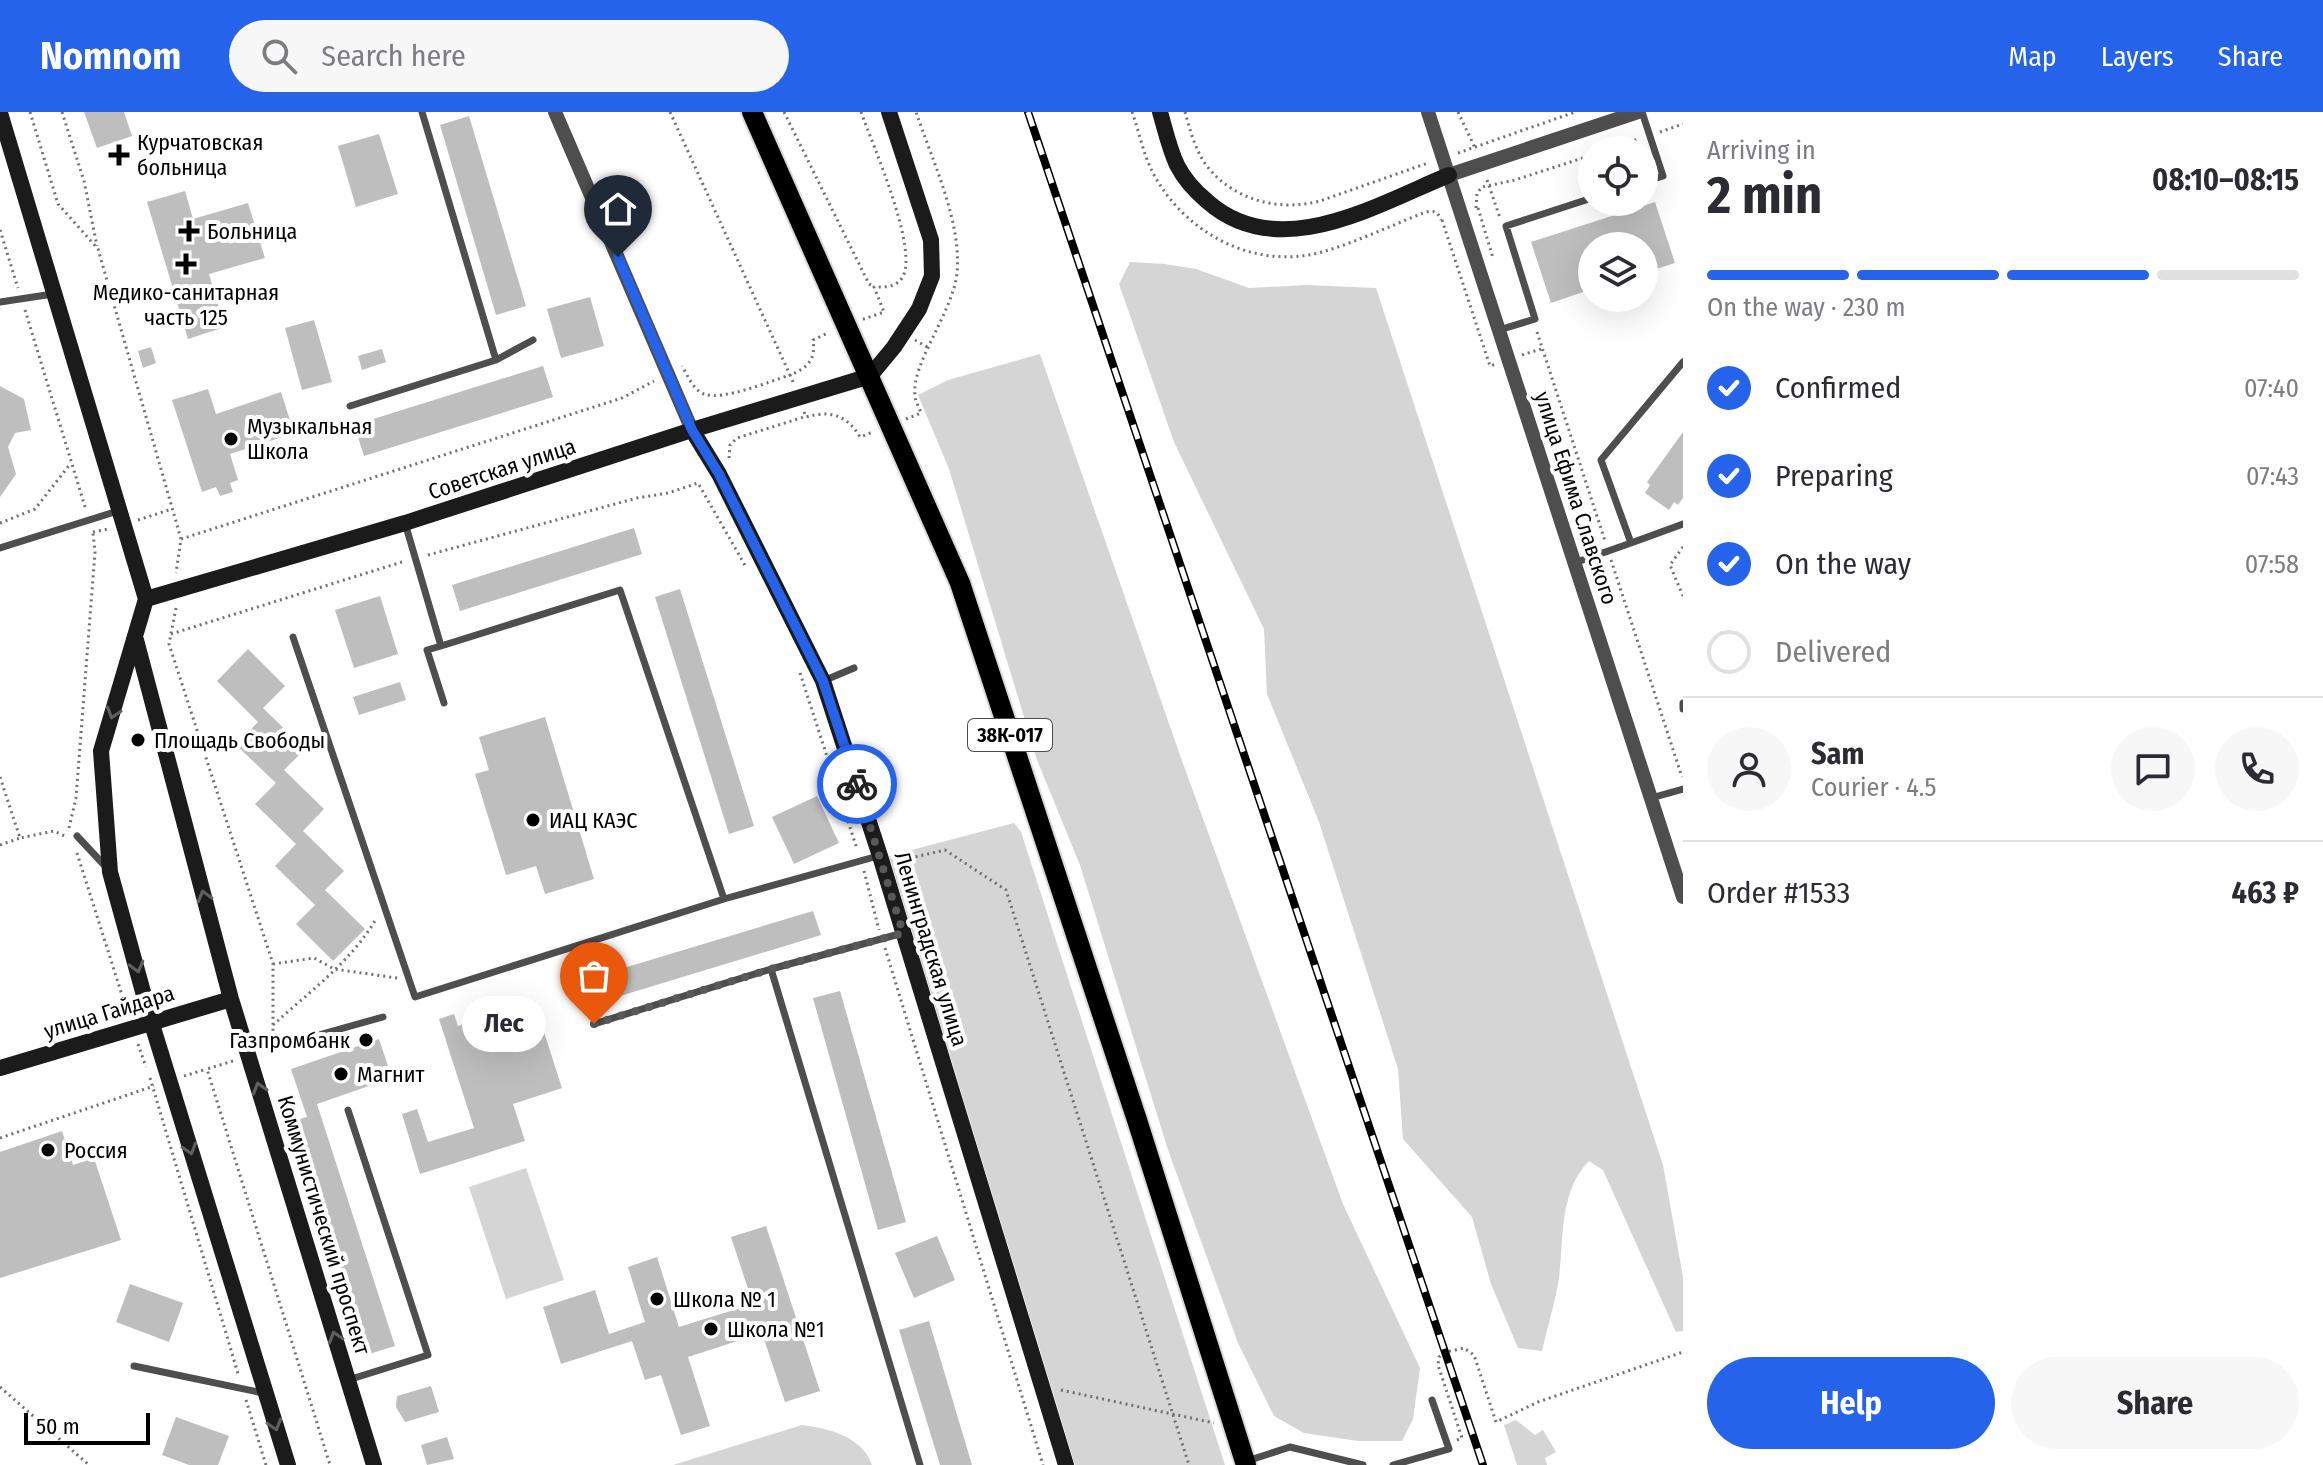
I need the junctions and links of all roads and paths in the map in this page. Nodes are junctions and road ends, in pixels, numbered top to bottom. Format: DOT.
graph roads {
  1 [pos="30,112"];
  2 [pos="62,112"];
  3 [pos="422,112"];
  4 [pos="555,112"];
  5 [pos="670,112"];
  6 [pos="752,112"];
  7 [pos="784,112"];
  8 [pos="861,112"];
  9 [pos="889,112"];
  10 [pos="916,112"];
  11 [pos="1160,112"];
  12 [pos="1185,112"];
  13 [pos="1428,112"];
  14 [pos="1458,112"];
  15 [pos="1575,112"];
  16 [pos="1640,112"];
  17 [pos="0,113"];
  18 [pos="1649,136"];
  19 [pos="1474,147"];
  20 [pos="1443,158"];
  21 [pos="1578,160"];
  22 [pos="1658,162"];
  23 [pos="1482,164"];
  24 [pos="1449,175"];
  25 [pos="1658,178"];
  26 [pos="1489,184"];
  27 [pos="1578,203"];
  28 [pos="1503,229"];
  29 [pos="0,230"];
  30 [pos="2,245"];
  31 [pos="98,249"];
  32 [pos="874,287"];
  33 [pos="53,293"];
  34 [pos="21,299"];
  35 [pos="0,302"];
  36 [pos="1533,319"];
  37 [pos="847,326"];
  38 [pos="1499,330"];
  39 [pos="533,340"];
  40 [pos="496,360"];
  41 [pos="1683,362"];
  42 [pos="668,373"];
  43 [pos="790,375"];
  44 [pos="870,376"];
  45 [pos="798,397"];
  46 [pos="350,406"];
  47 [pos="806,417"];
  48 [pos="892,425"];
  49 [pos="692,430"];
  50 [pos="719,474"];
  51 [pos="698,483"];
  52 [pos="120,510"];
  53 [pos="0,523"];
  54 [pos="405,523"];
  55 [pos="1683,524"];
  56 [pos="93,533"];
  57 [pos="181,539"];
  58 [pos="1631,543"];
  59 [pos="1683,547"];
  60 [pos="0,548"];
  61 [pos="1608,551"];
  62 [pos="415,558"];
  63 [pos="1574,563"];
  64 [pos="176,569"];
  65 [pos="753,579"];
  66 [pos="1683,596"];
  67 [pos="146,599"];
  68 [pos="171,634"];
  69 [pos="293,637"];
  70 [pos="136,639"];
  71 [pos="441,646"];
  72 [pos="796,663"];
  73 [pos="854,668"];
  74 [pos="823,681"];
  75 [pos="444,703"];
  76 [pos="0,777"];
  77 [pos="1683,781"];
  78 [pos="1683,789"];
  79 [pos="1651,798"];
  80 [pos="77,836"];
  81 [pos="20,838"];
  82 [pos="67,838"];
  83 [pos="0,845"];
  84 [pos="882,860"];
  85 [pos="862,863"];
  86 [pos="110,872"];
  87 [pos="1683,897"];
  88 [pos="724,899"];
  89 [pos="384,905"];
  90 [pos="903,933"];
  91 [pos="882,939"];
  92 [pos="273,964"];
  93 [pos="334,969"];
  94 [pos="771,969"];
  95 [pos="409,980"];
  96 [pos="231,999"];
  97 [pos="383,1017"];
  98 [pos="151,1021"];
  99 [pos="594,1024"];
  100 [pos="273,1025"];
  101 [pos="132,1027"];
  102 [pos="244,1041"];
  103 [pos="0,1068"];
  104 [pos="207,1069"];
  105 [pos="169,1081"];
  106 [pos="152,1087"];
  107 [pos="348,1110"];
  108 [pos="0,1138"];
  109 [pos="1683,1352"];
  110 [pos="134,1366"];
  111 [pos="348,1380"];
  112 [pos="1042,1386"];
  113 [pos="0,1387"];
  114 [pos="243,1389"];
  115 [pos="266,1394"];
  116 [pos="1432,1400"];
  117 [pos="1171,1413"];
  118 [pos="1235,1428"];
  119 [pos="1447,1443"];
  120 [pos="1246,1464"];
  121 [pos="89,1465"];
  122 [pos="266,1465"];
  123 [pos="288,1465"];
  124 [pos="374,1465"];
  125 [pos="920,1465"];
  126 [pos="1043,1465"];
  127 [pos="1066,1465"];
  128 [pos="1189,1465"];
  129 [pos="1363,1465"];
  130 [pos="1393,1465"];
  1 -- 31 [label="path"];
  2 -- 31 [label="path"];
  3 -- 40 [label="lane"];
  4 -- 42 [label="street, Ленинградская улица"];
  5 -- 43 [label="path"];
  6 -- 37 [label="main road, 38К-017"];
  7 -- 32 [label="path"];
  8 -- 32 [label="path"];
  9 -- 44 [label="street"];
  10 -- 48 [label="path"];
  11 -- 24 [label="street"];
  12 -- 20 [label="path"];
  13 -- 20 [label="street, улица Ефима Славского"];
  14 -- 19 [label="path"];
  15 -- 19 [label="path"];
  16 -- 18 [label="lane"];
  16 -- 23 [label="street"];
  17 -- 33 [label="street"];
  19 -- 20 [label="path"];
  19 -- 23 [label="path"];
  20 -- 24 [label="street, улица Ефима Славского"];
  21 -- 26 [label="path"];
  22 -- 25 [label="lane"];
  23 -- 24 [label="street"];
  23 -- 26 [label="path"];
  24 -- 38 [label="street, улица Ефима Славского"];
  26 -- 28 [label="path"];
  27 -- 36 [label="lane"];
  29 -- 30 [label="path"];
  30 -- 34 [label="path"];
  31 -- 57 [label="path"];
  32 -- 37 [label="path"];
  33 -- 34 [label="lane"];
  33 -- 52 [label="street"];
  34 -- 35 [label="lane"];
  34 -- 53 [label="path"];
  36 -- 38 [label="lane"];
  36 -- 61 [label="path"];
  37 -- 43 [label="path"];
  37 -- 44 [label="main road, 38К-017"];
  38 -- 63 [label="street, улица Ефима Славского"];
  39 -- 40 [label="lane"];
  40 -- 46 [label="lane"];
  41 -- 58 [label="lane"];
  42 -- 43 [label="path"];
  42 -- 49 [label="street, Ленинградская улица"];
  42 -- 57 [label="path"];
  43 -- 45 [label="path"];
  44 -- 45 [label="street, Советская улица"];
  44 -- 48 [label="main road, 38К-017"];
  45 -- 47 [label="path"];
  45 -- 49 [label="street, Советская улица"];
  47 -- 48 [label="path"];
  47 -- 50 [label="path"];
  48 -- 118 [label="main road, 38К-017"];
  49 -- 50 [label="street, Ленинградская улица"];
  49 -- 54 [label="street, Советская улица"];
  50 -- 51 [label="path"];
  50 -- 74 [label="street, Ленинградская улица"];
  51 -- 62 [label="path"];
  51 -- 65 [label="path"];
  52 -- 60 [label="lane"];
  52 -- 67 [label="street"];
  54 -- 62 [label="lane"];
  54 -- 67 [label="street, Советская улица"];
  55 -- 58 [label="lane"];
  56 -- 82 [label="path"];
  57 -- 64 [label="path"];
  58 -- 61 [label="lane"];
  59 -- 66 [label="path"];
  61 -- 63 [label="lane"];
  61 -- 77 [label="path"];
  62 -- 68 [label="path"];
  62 -- 71 [label="lane"];
  63 -- 79 [label="street, улица Ефима Славского"];
  67 -- 70 [label="street"];
  69 -- 89 [label="lane"];
  70 -- 86 [label="street, one-way"];
  96 -- 70 [label="street, Коммунистический проспект, one-way"];
  71 -- 75 [label="lane"];
  71 -- 88 [label="lane"];
  72 -- 85 [label="path"];
  73 -- 74 [label="lane"];
  74 -- 84 [label="street, Ленинградская улица"];
  76 -- 81 [label="path"];
  78 -- 79 [label="lane"];
  79 -- 87 [label="street, улица Ефима Славского"];
  80 -- 86 [label="lane"];
  81 -- 82 [label="path"];
  81 -- 83 [label="path"];
  82 -- 101 [label="path"];
  84 -- 85 [label="lane"];
  84 -- 90 [label="street, Ленинградская улица"];
  84 -- 117 [label="path"];
  85 -- 88 [label="lane"];
  85 -- 91 [label="path"];
  86 -- 98 [label="street, one-way"];
  88 -- 95 [label="lane"];
  89 -- 93 [label="path"];
  89 -- 95 [label="lane"];
  90 -- 91 [label="lane"];
  90 -- 112 [label="street, Ленинградская улица"];
  91 -- 94 [label="lane"];
  91 -- 126 [label="path"];
  92 -- 93 [label="path"];
  93 -- 95 [label="path"];
  93 -- 100 [label="path"];
  94 -- 99 [label="lane"];
  94 -- 125 [label="lane"];
  96 -- 98 [label="street, улица Гайдара"];
  96 -- 102 [label="street, Коммунистический проспект"];
  97 -- 102 [label="lane"];
  98 -- 101 [label="street, улица Гайдара"];
  98 -- 105 [label="street"];
  101 -- 103 [label="street, улица Гайдара"];
  101 -- 106 [label="path"];
  111 -- 102 [label="street, Коммунистический проспект, one-way"];
  104 -- 105 [label="path"];
  105 -- 106 [label="path"];
  105 -- 115 [label="street, one-way"];
  106 -- 108 [label="path"];
  106 -- 114 [label="path"];
  107 -- 111 [label="lane"];
  109 -- 119 [label="path"];
  110 -- 114 [label="lane"];
  111 -- 124 [label="street, Коммунистический проспект"];
  112 -- 117 [label="path"];
  112 -- 127 [label="street, Ленинградская улица"];
  113 -- 121 [label="path"];
  114 -- 115 [label="lane"];
  114 -- 122 [label="path"];
  115 -- 123 [label="street, one-way"];
  116 -- 119 [label="lane"];
  117 -- 118 [label="path"];
  117 -- 128 [label="path"];
  118 -- 120 [label="main road, 38К-017"];
  119 -- 130 [label="lane"];
  120 -- 129 [label="lane"];
}
